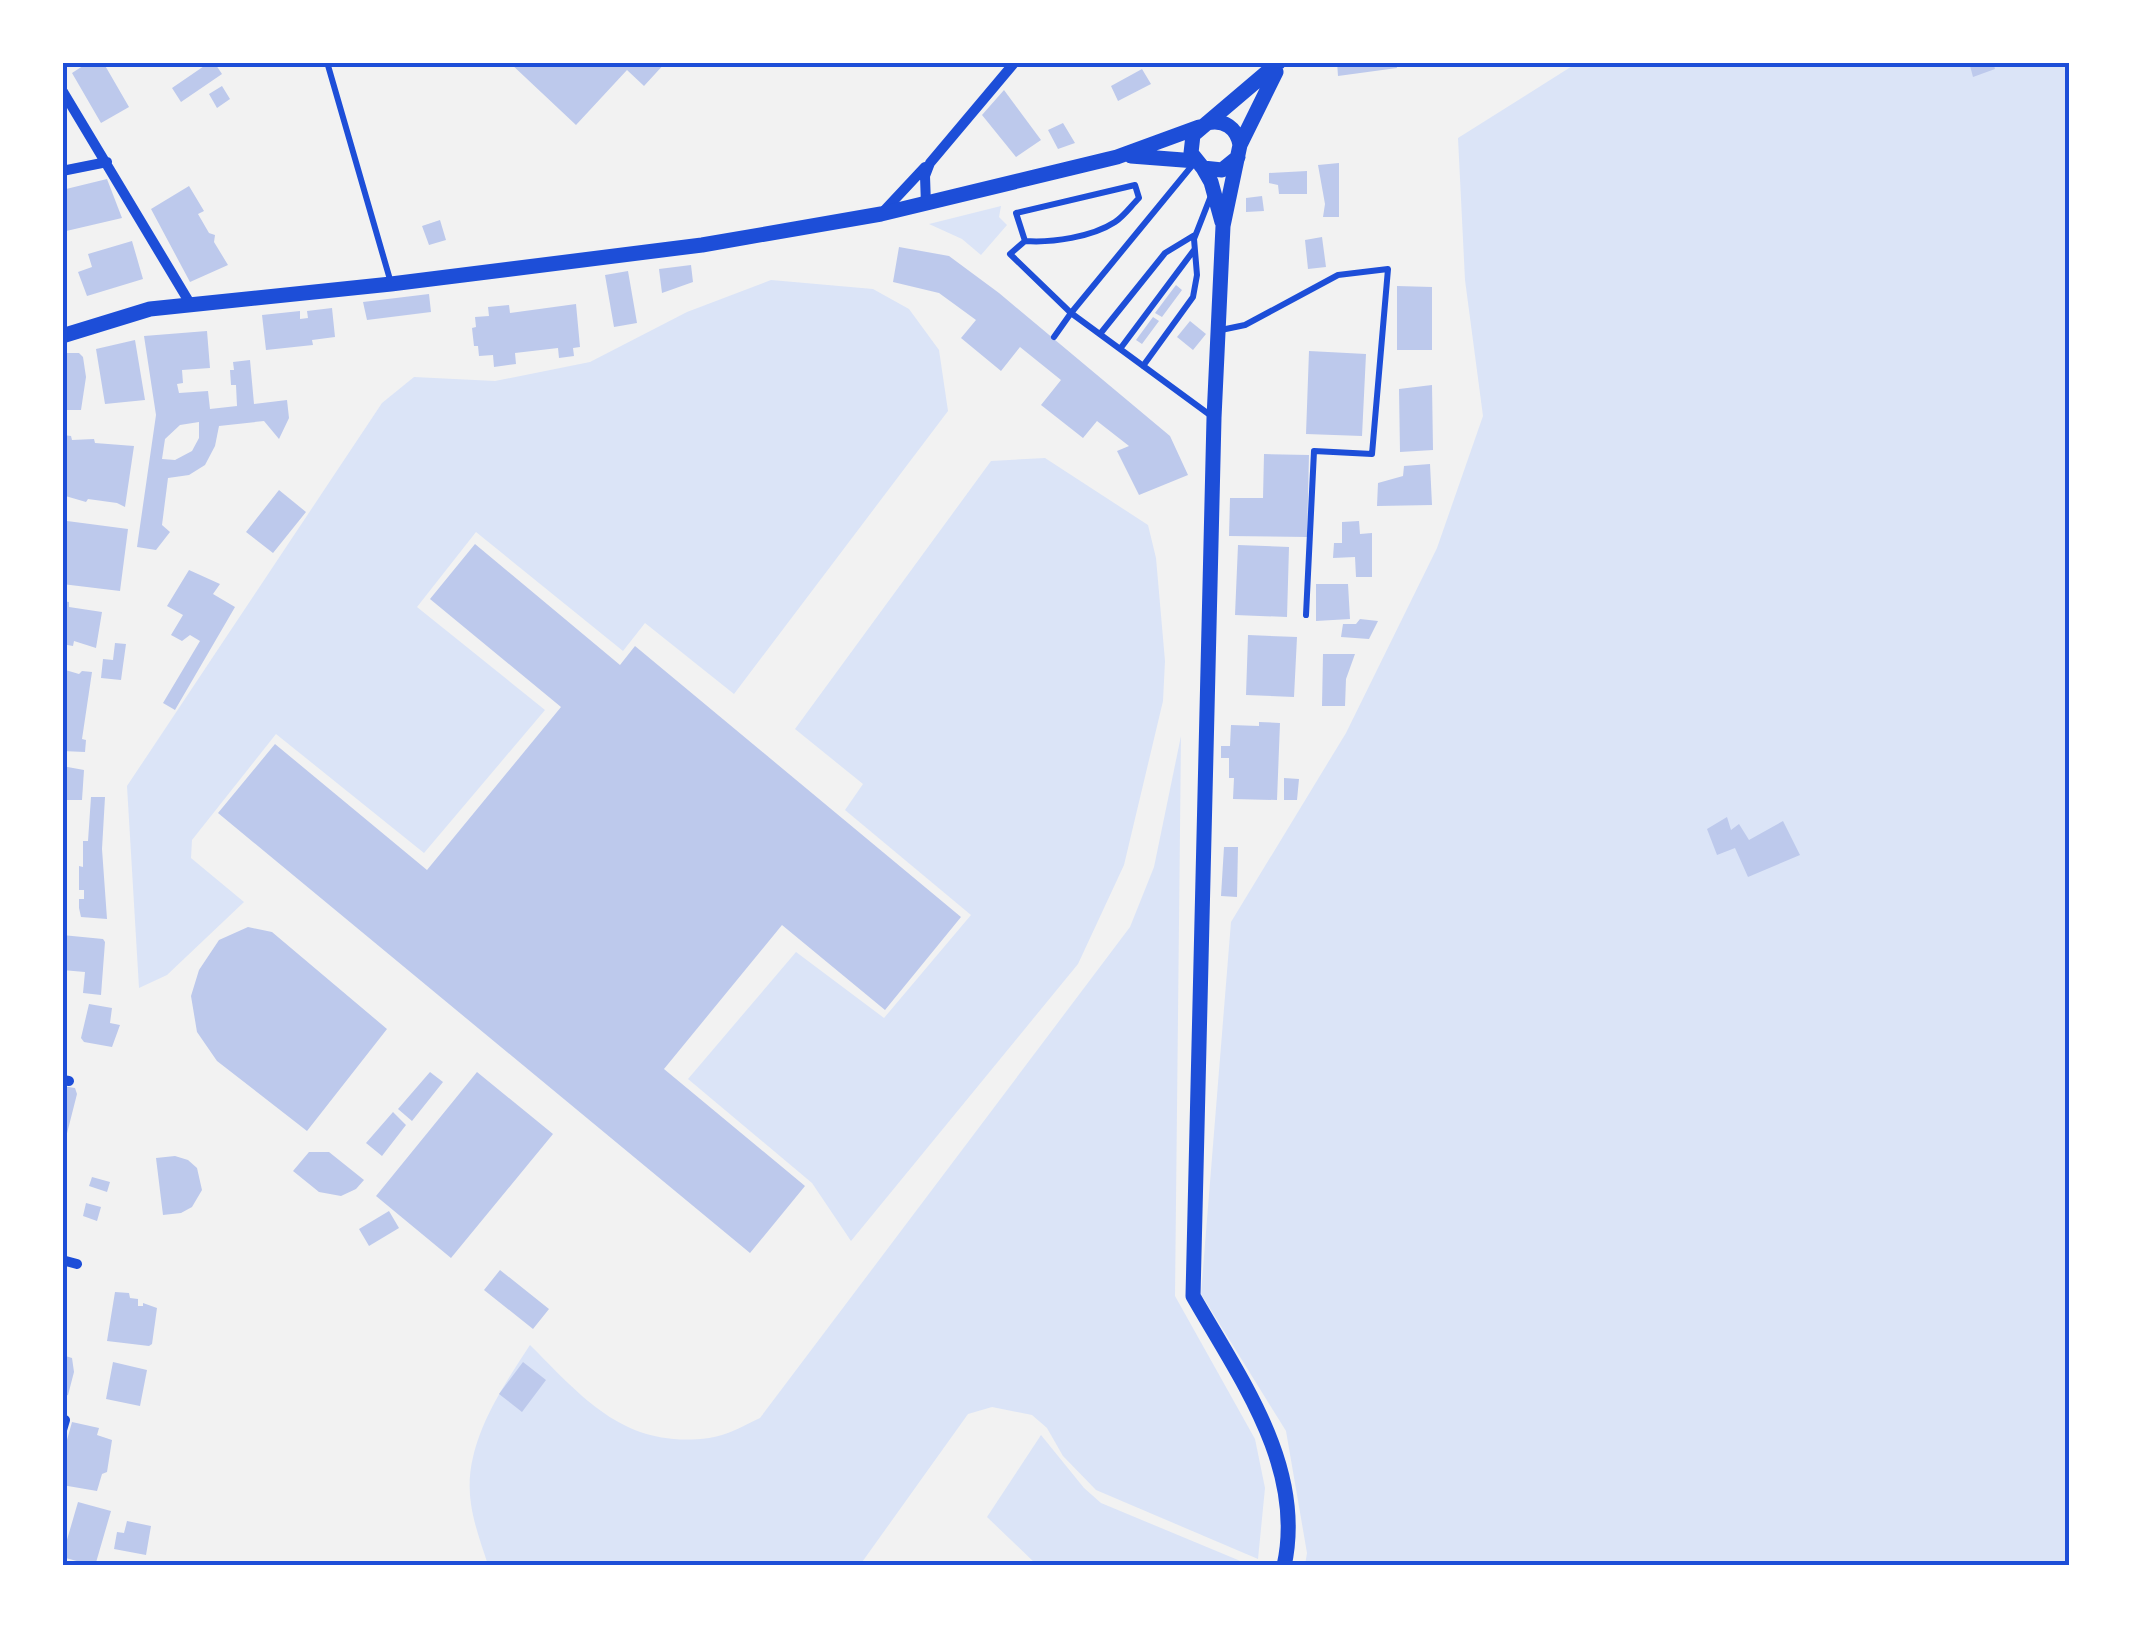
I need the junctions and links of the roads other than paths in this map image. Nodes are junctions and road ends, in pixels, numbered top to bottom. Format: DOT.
graph roads {
  1 [pos="328,62"];
  2 [pos="1015,62"];
  3 [pos="1280,62"];
  4 [pos="62,90"];
  5 [pos="1203,125"];
  6 [pos="1239,151"];
  7 [pos="1117,157"];
  8 [pos="106,162"];
  9 [pos="930,163"];
  10 [pos="1199,165"];
  11 [pos="62,170"];
  12 [pos="1213,191"];
  13 [pos="926,205"];
  14 [pos="881,214"];
  15 [pos="1223,226"];
  16 [pos="1194,236"];
  17 [pos="1025,241"];
  18 [pos="1194,249"];
  19 [pos="391,284"];
  20 [pos="191,304"];
  21 [pos="1071,314"];
  22 [pos="1218,331"];
  23 [pos="1100,334"];
  24 [pos="62,336"];
  25 [pos="1054,337"];
  26 [pos="1120,349"];
  27 [pos="1143,366"];
  28 [pos="1214,418"];
  29 [pos="1306,615"];
  30 [pos="62,1260"];
  31 [pos="76,1264"];
  32 [pos="62,1419"];
  33 [pos="62,1430"];
  34 [pos="1284,1566"];
  1 -- 19 [label="lane"];
  2 -- 9 [label="street"];
  3 -- 5 [label="street"];
  3 -- 6 [label="street"];
  4 -- 8 [label="street"];
  5 -- 6 [label="street"];
  5 -- 7 [label="street"];
  5 -- 10 [label="street"];
  6 -- 10 [label="street"];
  6 -- 15 [label="street"];
  7 -- 10 [label="street"];
  7 -- 13 [label="street"];
  8 -- 11 [label="street"];
  8 -- 20 [label="street"];
  9 -- 13 [label="street"];
  9 -- 14 [label="street"];
  10 -- 12 [label="street"];
  10 -- 21 [label="lane"];
  12 -- 15 [label="street"];
  12 -- 16 [label="lane"];
  13 -- 14 [label="street"];
  14 -- 19 [label="street"];
  15 -- 22 [label="street"];
  16 -- 18 [label="lane"];
  16 -- 23 [label="lane"];
  17 -- 17 [label="lane"];
  17 -- 21 [label="lane"];
  18 -- 26 [label="lane"];
  18 -- 27 [label="lane"];
  19 -- 20 [label="street"];
  20 -- 24 [label="street"];
  21 -- 23 [label="lane"];
  21 -- 25 [label="lane"];
  22 -- 28 [label="street"];
  22 -- 29 [label="lane"];
  23 -- 26 [label="lane"];
  26 -- 27 [label="lane"];
  27 -- 28 [label="lane"];
  28 -- 34 [label="street"];
  30 -- 31 [label="street"];
  32 -- 33 [label="street"];
}
